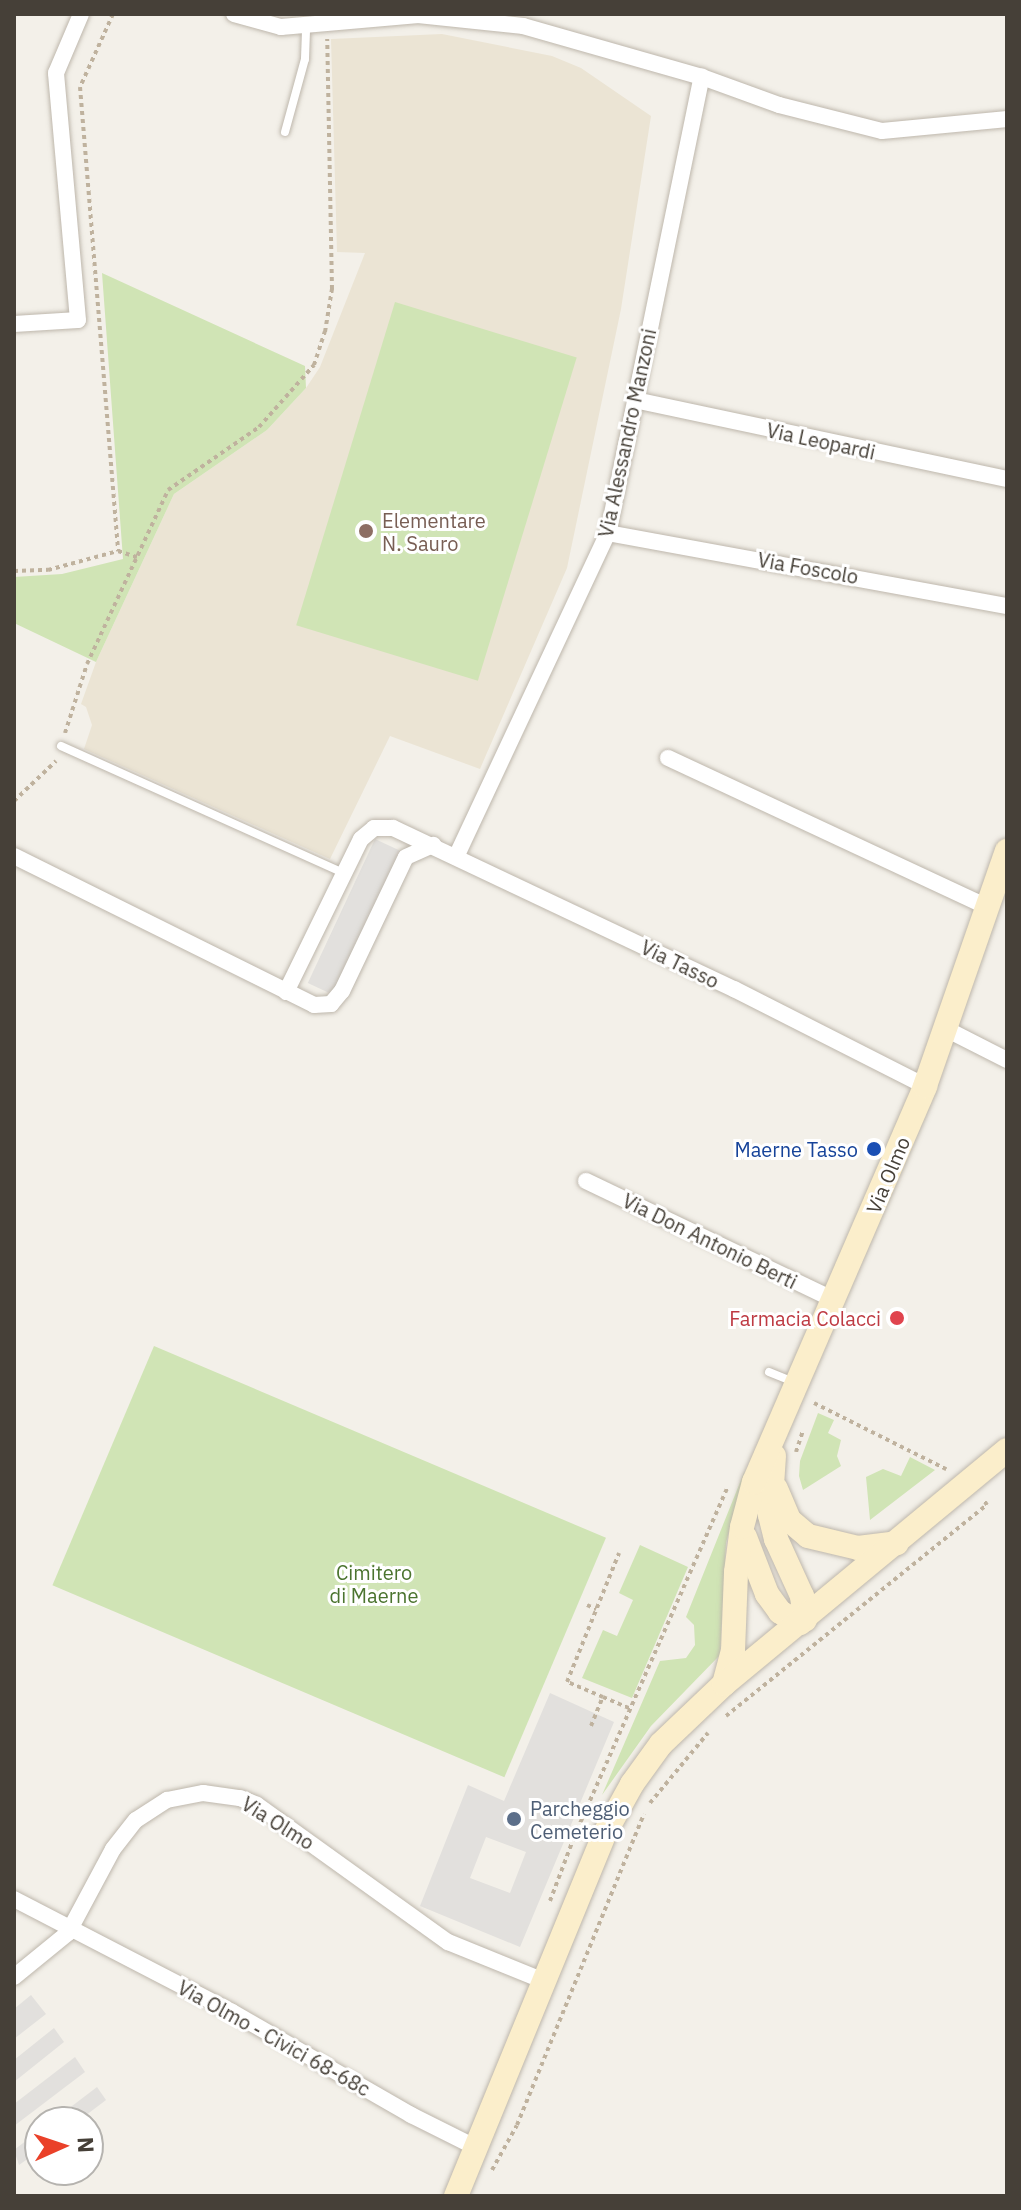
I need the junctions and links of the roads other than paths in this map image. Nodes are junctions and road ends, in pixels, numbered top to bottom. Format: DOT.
graph roads {
  1 [pos="81,14"];
  2 [pos="234,14"];
  3 [pos="524,20"];
  4 [pos="306,27"];
  5 [pos="702,77"];
  6 [pos="1007,119"];
  7 [pos="285,132"];
  8 [pos="14,324"];
  9 [pos="635,400"];
  10 [pos="1007,479"];
  11 [pos="608,533"];
  12 [pos="1007,606"];
  13 [pos="61,746"];
  14 [pos="668,758"];
  15 [pos="433,845"];
  16 [pos="1007,851"];
  17 [pos="14,856"];
  18 [pos="456,857"];
  19 [pos="344,873"];
  20 [pos="989,908"];
  21 [pos="286,992"];
  22 [pos="946,1029"];
  23 [pos="1007,1060"];
  24 [pos="925,1086"];
  25 [pos="586,1181"];
  26 [pos="834,1300"];
  27 [pos="769,1372"];
  28 [pos="799,1384"];
  29 [pos="776,1438"];
  30 [pos="1007,1450"];
  31 [pos="772,1474"];
  32 [pos="742,1527"];
  33 [pos="897,1543"];
  34 [pos="802,1622"];
  35 [pos="724,1684"];
  36 [pos="14,1899"];
  37 [pos="72,1928"];
  38 [pos="14,1977"];
  39 [pos="544,1981"];
  40 [pos="477,2148"];
  41 [pos="458,2192"];
  1 -- 8 [label="street"];
  2 -- 4 [label="street"];
  3 -- 4 [label="street"];
  3 -- 5 [label="street"];
  4 -- 7 [label="lane"];
  5 -- 6 [label="street"];
  5 -- 9 [label="street, Via Alessandro Manzoni"];
  9 -- 10 [label="street, Via Leopardi"];
  9 -- 11 [label="street, Via Alessandro Manzoni"];
  11 -- 12 [label="street, Via Foscolo"];
  11 -- 18 [label="street, Via Alessandro Manzoni"];
  13 -- 19 [label="lane"];
  14 -- 20 [label="street"];
  15 -- 18 [label="street, Via Tasso"];
  15 -- 19 [label="street, Via Tasso"];
  15 -- 21 [label="street"];
  16 -- 20 [label="street, Via Olmo"];
  17 -- 21 [label="street"];
  18 -- 24 [label="street, Via Tasso"];
  19 -- 21 [label="street, Via Tasso"];
  20 -- 22 [label="street, Via Olmo"];
  22 -- 23 [label="street"];
  22 -- 24 [label="street, Via Olmo"];
  24 -- 26 [label="street, Via Olmo"];
  25 -- 26 [label="street, Via Don Antonio Berti"];
  26 -- 28 [label="street, Via Olmo"];
  27 -- 28 [label="lane"];
  28 -- 29 [label="street, Via Olmo"];
  29 -- 31 [label="street, Via Olmo"];
  29 -- 32 [label="street, Via Olmo"];
  30 -- 33 [label="street"];
  31 -- 33 [label="street, Via Olmo"];
  31 -- 34 [label="street, Via Olmo"];
  32 -- 34 [label="street"];
  32 -- 35 [label="street, Via Olmo"];
  33 -- 34 [label="street"];
  34 -- 35 [label="street"];
  35 -- 39 [label="street"];
  36 -- 37 [label="street, Via Olmo - Civici 68-68c"];
  37 -- 38 [label="street, Via Olmo"];
  37 -- 39 [label="street, Via Olmo"];
  37 -- 40 [label="street, Via Olmo - Civici 68-68c"];
  39 -- 40 [label="street"];
  40 -- 41 [label="street"];
}
